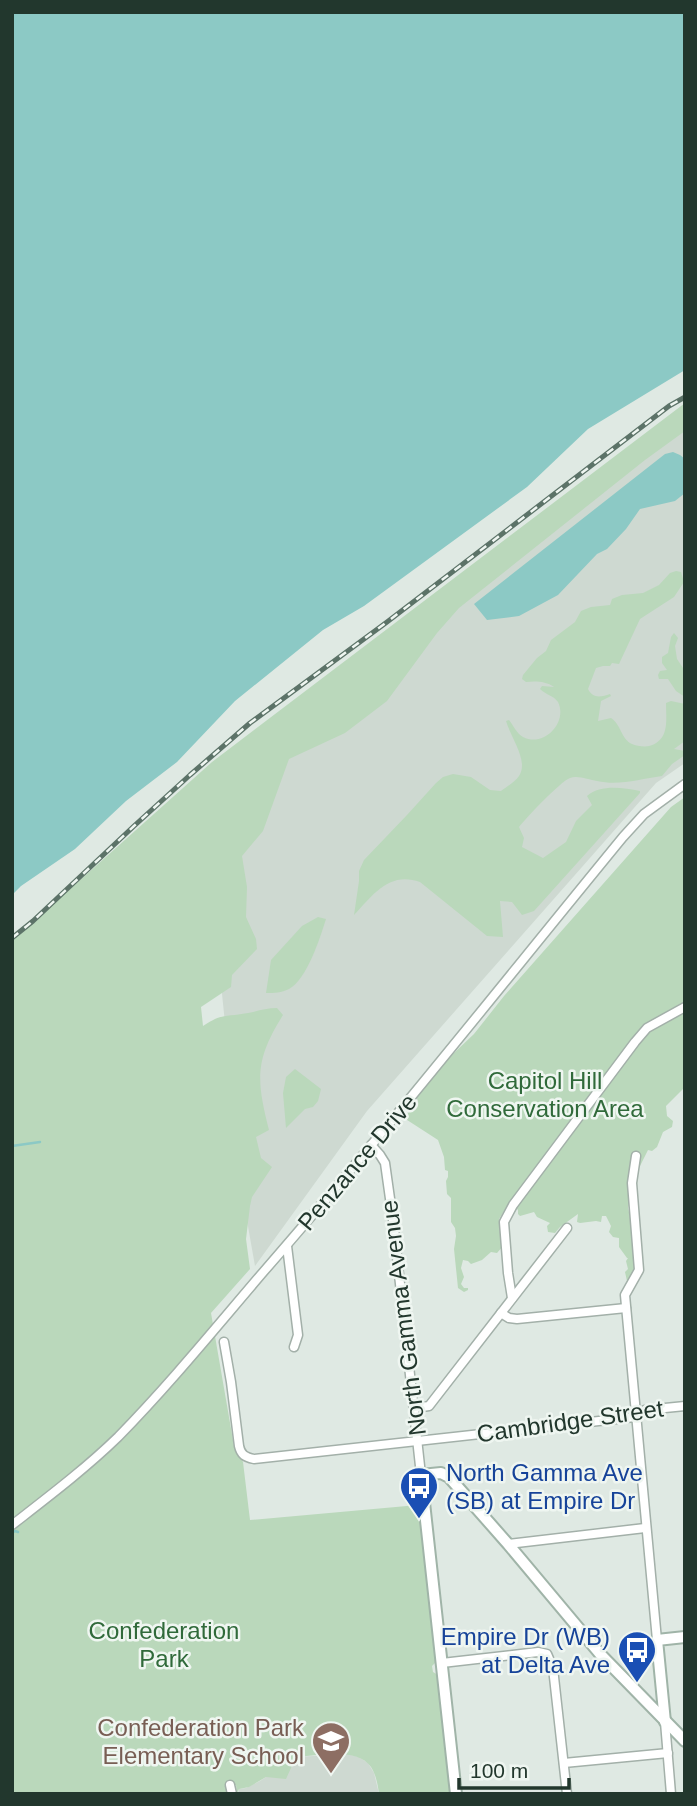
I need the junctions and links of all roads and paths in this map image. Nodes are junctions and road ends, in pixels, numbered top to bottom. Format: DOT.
graph roads {
  1 [pos="685,783"];
  2 [pos="685,1007"];
  3 [pos="371,1145"];
  4 [pos="636,1156"];
  5 [pos="567,1228"];
  6 [pos="287,1246"];
  7 [pos="512,1298"];
  8 [pos="626,1308"];
  9 [pos="501,1313"];
  10 [pos="224,1342"];
  11 [pos="294,1347"];
  12 [pos="685,1406"];
  13 [pos="415,1408"];
  14 [pos="635,1417"];
  15 [pos="418,1442"];
  16 [pos="421,1475"];
  17 [pos="12,1525"];
  18 [pos="645,1528"];
  19 [pos="508,1544"];
  20 [pos="685,1637"];
  21 [pos="657,1640"];
  22 [pos="442,1664"];
  23 [pos="665,1722"];
  24 [pos="685,1741"];
  25 [pos="668,1753"];
  26 [pos="564,1763"];
  27 [pos="456,1794"];
  28 [pos="567,1794"];
  29 [pos="671,1794"];
  1 -- 3 [label="street, Penzance Drive"];
  2 -- 7 [label="street"];
  3 -- 6 [label="street, Penzance Drive"];
  3 -- 13 [label="street, North Gamma Avenue"];
  4 -- 8 [label="street"];
  5 -- 7 [label="street"];
  6 -- 11 [label="street"];
  6 -- 17 [label="street, Penzance Drive"];
  7 -- 9 [label="street"];
  8 -- 9 [label="street"];
  8 -- 14 [label="street"];
  9 -- 13 [label="street"];
  10 -- 15 [label="street, Cambridge Street"];
  12 -- 14 [label="street, Cambridge Street"];
  13 -- 15 [label="street, North Gamma Avenue"];
  14 -- 15 [label="street, Cambridge Street"];
  14 -- 18 [label="street"];
  15 -- 16 [label="street, North Gamma Avenue"];
  16 -- 19 [label="street"];
  16 -- 22 [label="street, North Gamma Avenue"];
  18 -- 19 [label="street"];
  18 -- 21 [label="street"];
  19 -- 23 [label="street"];
  20 -- 21 [label="street"];
  21 -- 23 [label="street"];
  22 -- 26 [label="street"];
  22 -- 27 [label="street, North Gamma Avenue"];
  23 -- 24 [label="street"];
  23 -- 25 [label="street"];
  25 -- 26 [label="street"];
  25 -- 29 [label="street"];
  26 -- 28 [label="street"];
}
